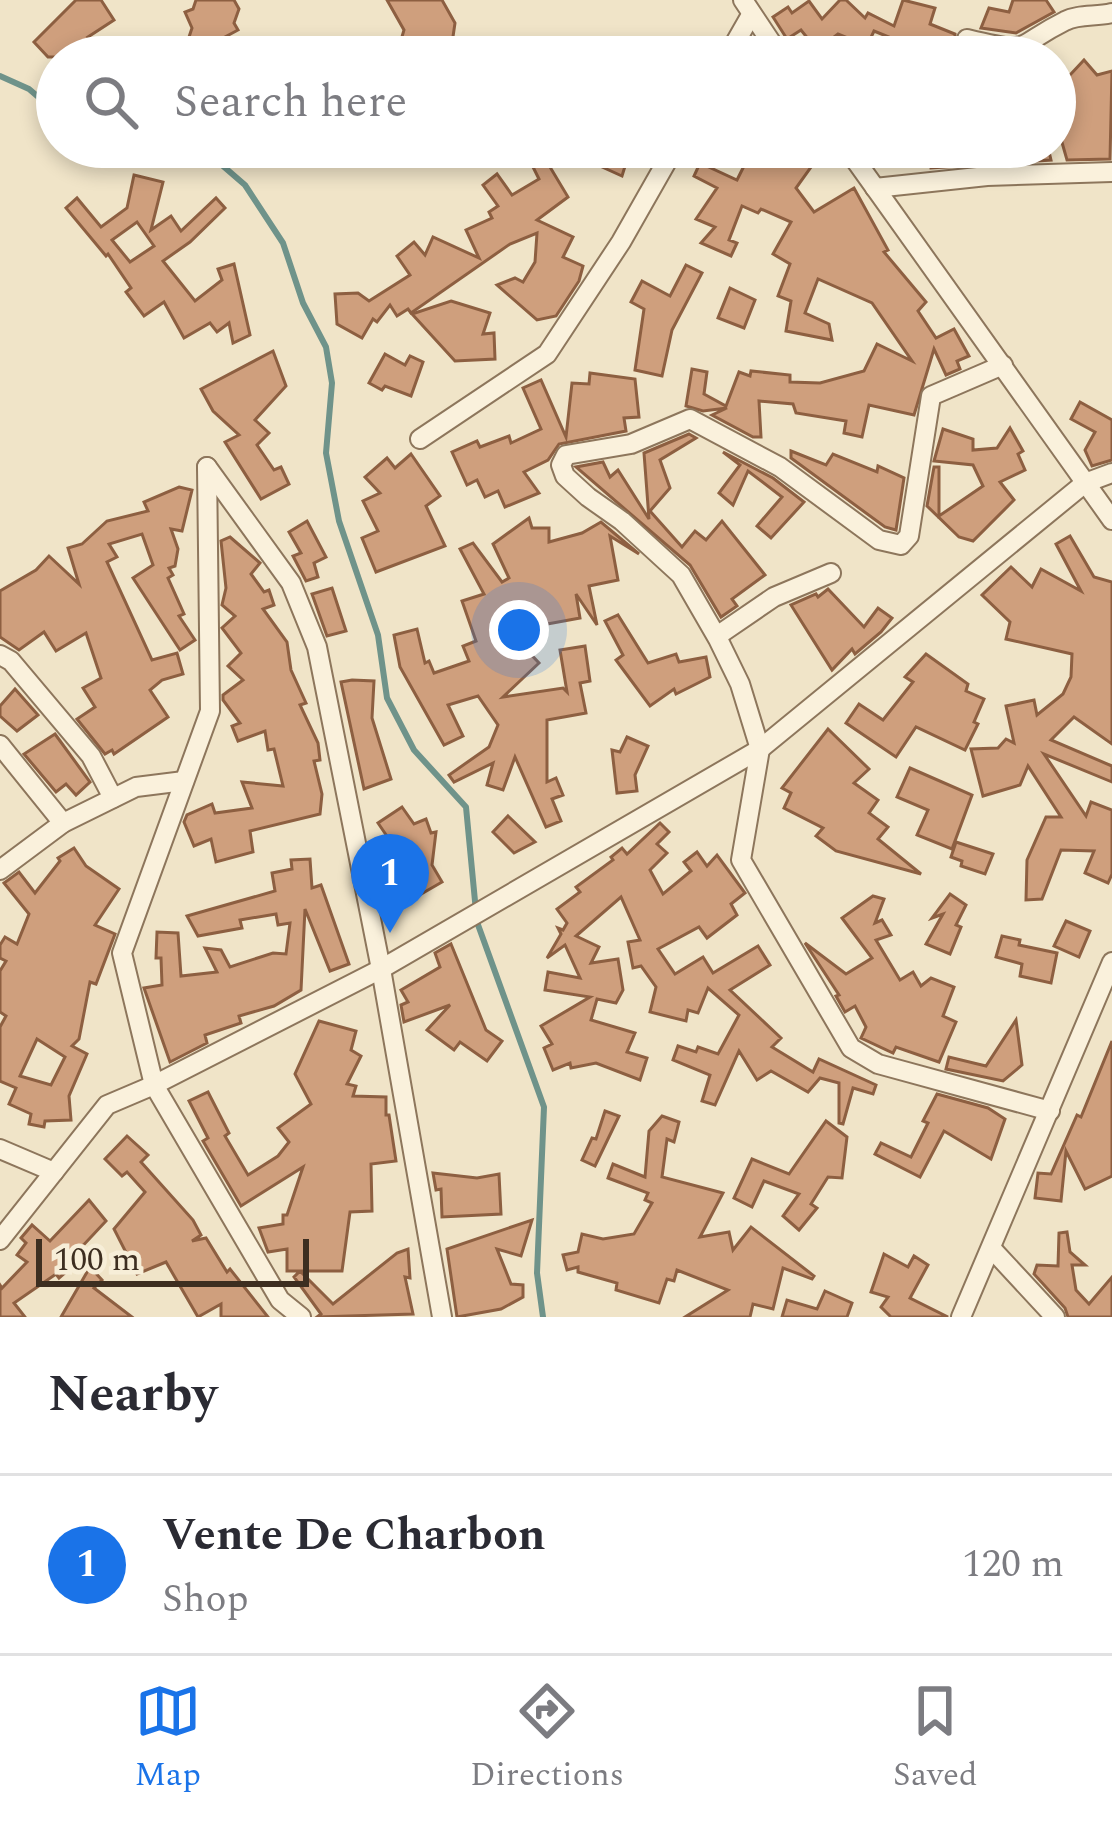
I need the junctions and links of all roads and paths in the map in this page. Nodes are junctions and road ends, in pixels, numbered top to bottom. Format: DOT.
graph roads {
  1 [pos="747,8"];
  2 [pos="1112,13"];
  3 [pos="736,36"];
  4 [pos="766,36"];
  5 [pos="1042,36"];
  6 [pos="663,168"];
  7 [pos="861,168"];
  8 [pos="1112,172"];
  9 [pos="875,188"];
  10 [pos="1003,365"];
  11 [pos="420,440"];
  12 [pos="1112,473"];
  13 [pos="1085,483"];
  14 [pos="1112,520"];
  15 [pos="830,572"];
  16 [pos="717,636"];
  17 [pos="0,655"];
  18 [pos="0,745"];
  19 [pos="760,749"];
  20 [pos="184,781"];
  21 [pos="113,798"];
  22 [pos="63,823"];
  23 [pos="0,870"];
  24 [pos="1112,962"];
  25 [pos="382,968"];
  26 [pos="154,1085"];
  27 [pos="1050,1111"];
  28 [pos="0,1149"];
  29 [pos="53,1172"];
  30 [pos="0,1240"];
  31 [pos="992,1250"];
  32 [pos="301,1317"];
  33 [pos="442,1317"];
  34 [pos="961,1317"];
  35 [pos="1055,1317"];
  1 -- 3 [label="street"];
  1 -- 4 [label="street"];
  2 -- 5 [label="street"];
  6 -- 11 [label="street"];
  7 -- 9 [label="street"];
  8 -- 9 [label="street"];
  9 -- 10 [label="street"];
  10 -- 13 [label="street"];
  10 -- 16 [label="street"];
  12 -- 13 [label="street"];
  13 -- 14 [label="street"];
  13 -- 19 [label="street"];
  15 -- 16 [label="street"];
  16 -- 19 [label="street"];
  17 -- 21 [label="street"];
  18 -- 22 [label="street"];
  19 -- 25 [label="street"];
  19 -- 27 [label="street"];
  20 -- 21 [label="street"];
  20 -- 25 [label="street"];
  20 -- 26 [label="street"];
  21 -- 22 [label="street"];
  22 -- 23 [label="street"];
  24 -- 27 [label="street"];
  25 -- 26 [label="street"];
  25 -- 33 [label="street"];
  26 -- 29 [label="street"];
  26 -- 32 [label="street"];
  27 -- 31 [label="street"];
  28 -- 29 [label="street"];
  29 -- 30 [label="street"];
  31 -- 34 [label="street"];
  31 -- 35 [label="street"];
}
